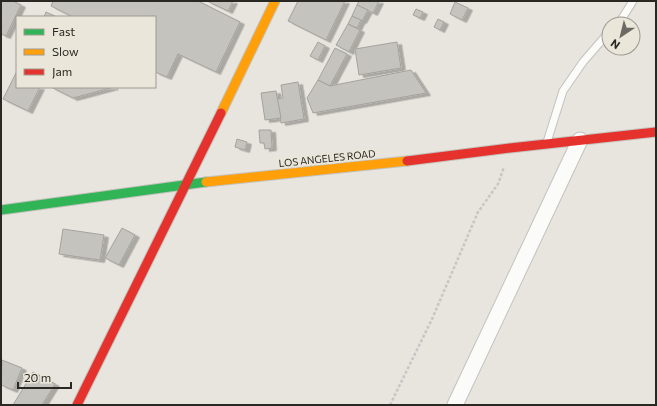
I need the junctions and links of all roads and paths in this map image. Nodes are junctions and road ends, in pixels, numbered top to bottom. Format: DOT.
graph roads {
  1 [pos="275,1"];
  2 [pos="633,1"];
  3 [pos="624,16"];
  4 [pos="601,42"];
  5 [pos="656,132"];
  6 [pos="580,140"];
  7 [pos="547,144"];
  8 [pos="510,148"];
  9 [pos="187,184"];
  10 [pos="1,210"];
  11 [pos="77,405"];
  12 [pos="390,405"];
  13 [pos="455,405"];
  1 -- 9 [label="main road"];
  2 -- 3 [label="lane"];
  4 -- 7 [label="lane"];
  5 -- 6 [label="main road, LOS ANGELES ROAD"];
  6 -- 7 [label="main road, LOS ANGELES ROAD"];
  6 -- 13 [label="street"];
  7 -- 8 [label="main road, LOS ANGELES ROAD"];
  8 -- 9 [label="main road, LOS ANGELES ROAD"];
  8 -- 12 [label="path"];
  9 -- 10 [label="main road, LOS ANGELES ROAD"];
  9 -- 11 [label="main road"];
}
